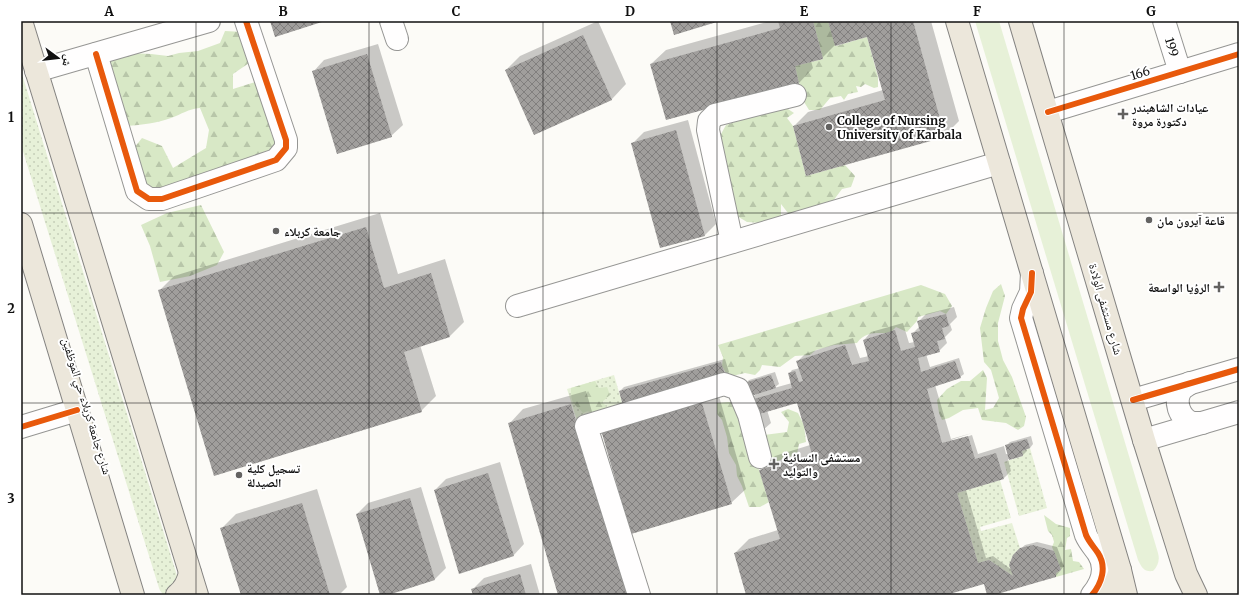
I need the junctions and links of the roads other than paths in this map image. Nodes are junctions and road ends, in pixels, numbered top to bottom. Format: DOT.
graph roads {
  1 [pos="21,21"];
  2 [pos="209,21"];
  3 [pos="246,21"];
  4 [pos="957,21"];
  5 [pos="1020,21"];
  6 [pos="1164,21"];
  7 [pos="96,54"];
  8 [pos="1239,54"];
  9 [pos="36,71"];
  10 [pos="1180,72"];
  11 [pos="795,95"];
  12 [pos="1048,112"];
  13 [pos="999,163"];
  14 [pos="21,224"];
  15 [pos="732,242"];
  16 [pos="1032,273"];
  17 [pos="517,306"];
  18 [pos="1239,369"];
  19 [pos="1190,383"];
  20 [pos="1133,400"];
  21 [pos="77,410"];
  22 [pos="1239,412"];
  23 [pos="1202,423"];
  24 [pos="21,427"];
  25 [pos="1144,440"];
  26 [pos="760,457"];
  27 [pos="1120,570"];
  28 [pos="190,573"];
  29 [pos="134,594"];
  30 [pos="177,595"];
  31 [pos="197,595"];
  32 [pos="639,595"];
  33 [pos="1092,595"];
  34 [pos="1102,595"];
  35 [pos="1126,595"];
  36 [pos="1196,595"];
  1 -- 9 [label="main road"];
  2 -- 7 [label="street"];
  3 -- 7 [label="street"];
  4 -- 13 [label="main road"];
  5 -- 12 [label="main road, شارع مستشفى الولادة"];
  6 -- 10 [label="street, 199"];
  7 -- 9 [label="street"];
  8 -- 10 [label="street, 166"];
  9 -- 28 [label="main road"];
  10 -- 12 [label="street, 166"];
  11 -- 15 [label="street"];
  12 -- 20 [label="main road, شارع مستشفى الولادة"];
  13 -- 15 [label="street"];
  13 -- 16 [label="main road"];
  14 -- 21 [label="main road, شارع جامعة كربلاء حي الموظفين"];
  15 -- 17 [label="street"];
  16 -- 27 [label="main road"];
  16 -- 33 [label="street"];
  18 -- 19 [label="street"];
  19 -- 20 [label="street"];
  19 -- 23 [label="street"];
  20 -- 25 [label="main road, شارع مستشفى الولادة"];
  21 -- 24 [label="street"];
  21 -- 29 [label="main road, شارع جامعة كربلاء حي الموظفين"];
  22 -- 23 [label="street"];
  23 -- 25 [label="street"];
  25 -- 36 [label="main road, شارع مستشفى الولادة"];
  26 -- 32 [label="street"];
  27 -- 34 [label="main road"];
  27 -- 35 [label="main road"];
  28 -- 30 [label="main road"];
  28 -- 31 [label="main road"];
}
